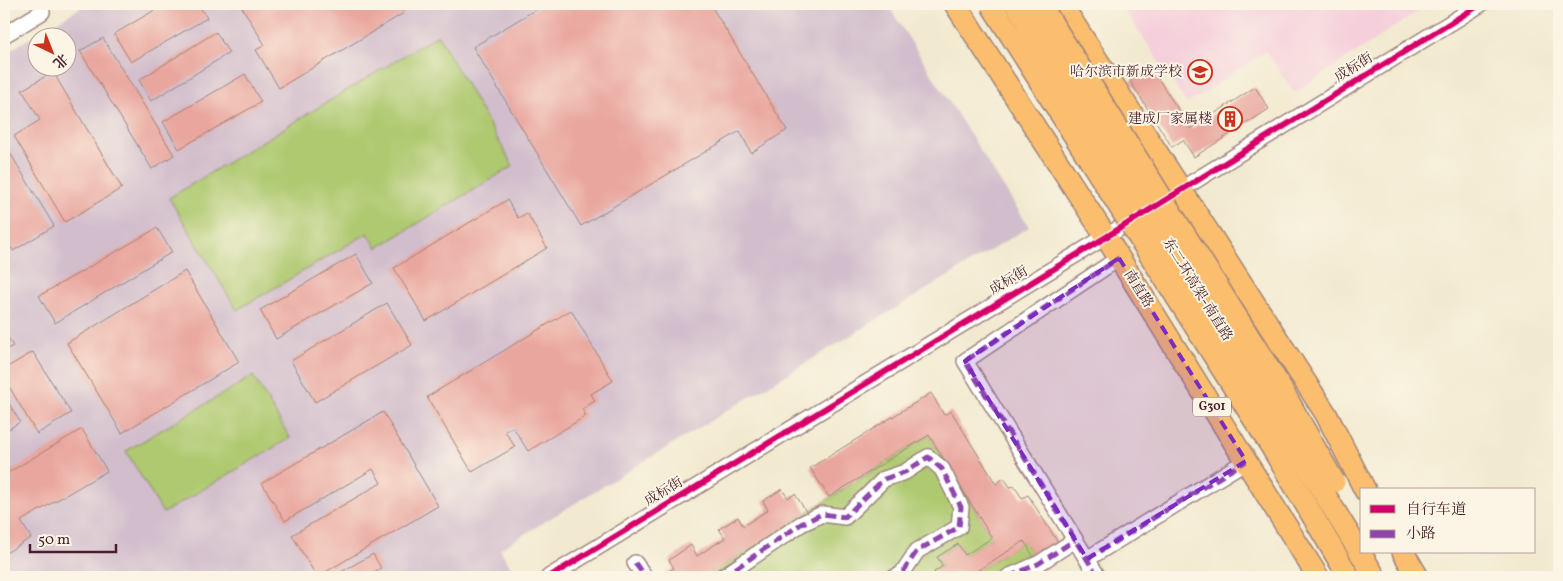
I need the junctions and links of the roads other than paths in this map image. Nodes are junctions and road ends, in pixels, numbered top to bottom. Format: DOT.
graph roads {
  1 [pos="954,4"];
  2 [pos="991,4"];
  3 [pos="1016,4"];
  4 [pos="1040,4"];
  5 [pos="1061,4"];
  6 [pos="1482,4"];
  7 [pos="42,12"];
  8 [pos="4,35"];
  9 [pos="1182,190"];
  10 [pos="1106,237"];
  11 [pos="1119,258"];
  12 [pos="1246,461"];
  13 [pos="1364,488"];
  14 [pos="1360,533"];
  15 [pos="1075,540"];
  16 [pos="1360,552"];
  17 [pos="1361,554"];
  18 [pos="1369,554"];
  19 [pos="1404,554"];
  20 [pos="1087,559"];
  21 [pos="635,563"];
  22 [pos="548,577"];
  23 [pos="645,577"];
  24 [pos="723,577"];
  25 [pos="894,577"];
  26 [pos="1008,577"];
  27 [pos="1098,577"];
  28 [pos="1318,577"];
  29 [pos="1334,577"];
  30 [pos="1349,577"];
  31 [pos="1375,577"];
  32 [pos="1379,577"];
  33 [pos="1418,577"];
  1 -- 10 [label="highway, 南直路 / G301"];
  2 -- 30 [label="highway, 东二环高架-南直路, bridge"];
  3 -- 16 [label="highway, 东二环高架-南直路, bridge"];
  4 -- 14 [label="highway, bridge"];
  5 -- 9 [label="highway"];
  6 -- 9 [label="street, 成标街"];
  7 -- 8 [label="street"];
  9 -- 10 [label="street, 成标街"];
  9 -- 13 [label="highway"];
  10 -- 11 [label="highway, 南直路 / G301"];
  10 -- 22 [label="street, 成标街"];
  11 -- 12 [label="highway, 南直路 / G301"];
  11 -- 15 [label="street"];
  11 -- 29 [label="highway"];
  12 -- 20 [label="street"];
  12 -- 28 [label="highway, 南直路 / G301"];
  15 -- 20 [label="street"];
  15 -- 26 [label="street"];
  17 -- 31 [label="highway, 东二环高架-南直路, bridge"];
  18 -- 32 [label="highway"];
  19 -- 33 [label="highway"];
  20 -- 27 [label="street"];
  21 -- 23 [label="street"];
  24 -- 25 [label="street"];
}
